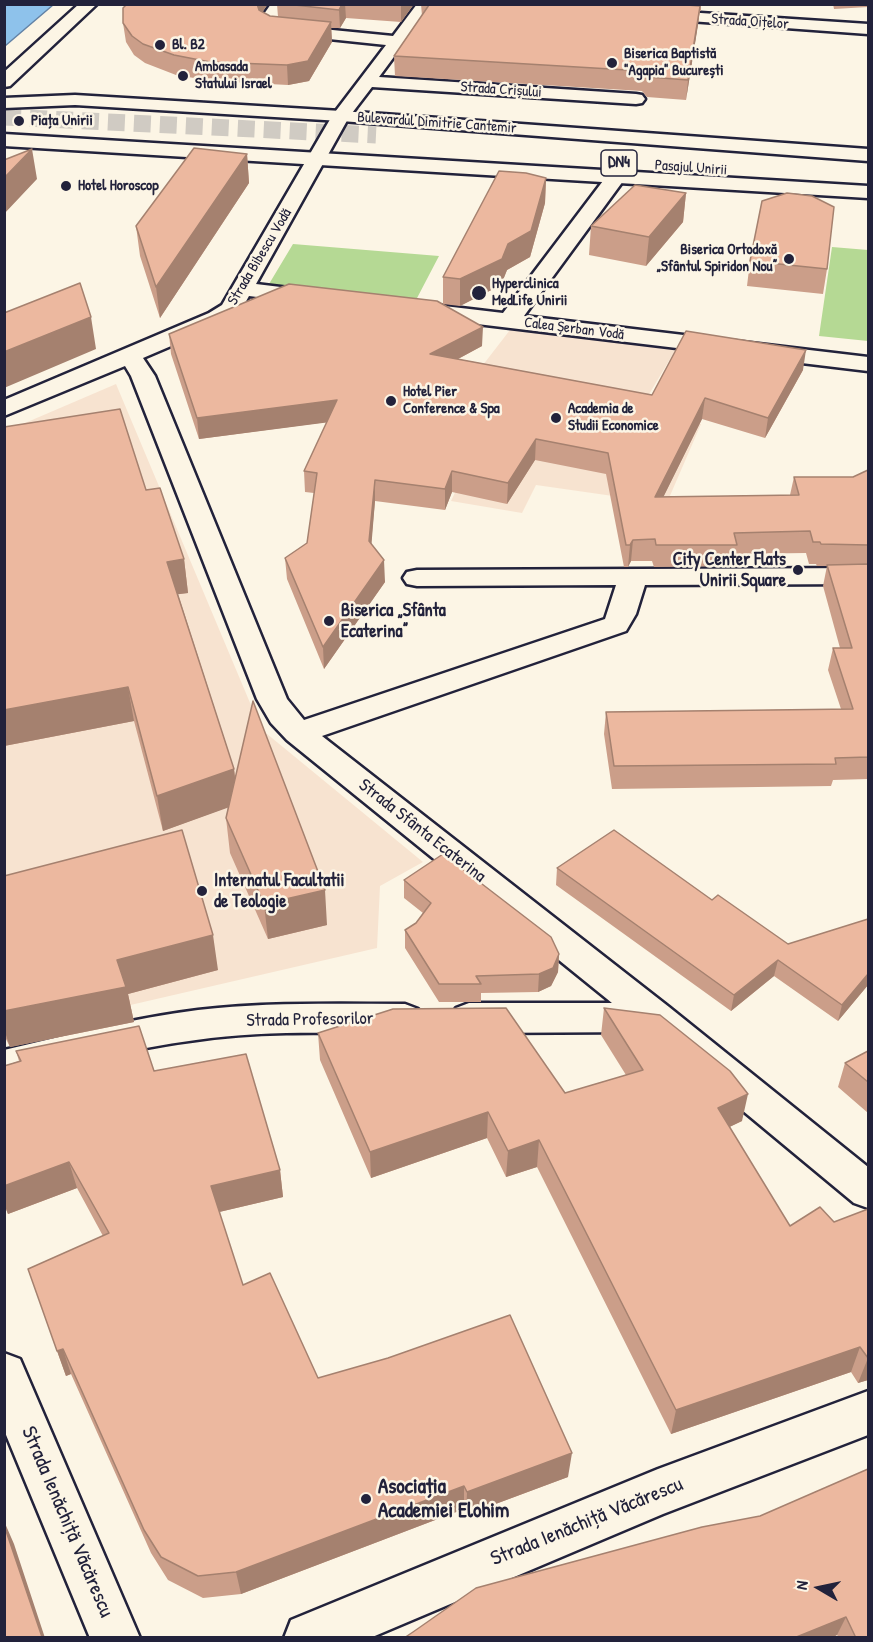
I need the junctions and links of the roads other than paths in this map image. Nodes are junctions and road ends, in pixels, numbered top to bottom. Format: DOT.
graph roads {
  1 [pos="89,4"];
  2 [pos="280,4"];
  3 [pos="425,4"];
  4 [pos="642,15"];
  5 [pos="868,29"];
  6 [pos="397,40"];
  7 [pos="366,81"];
  8 [pos="4,82"];
  9 [pos="636,99"];
  10 [pos="4,103"];
  11 [pos="222,109"];
  12 [pos="341,116"];
  13 [pos="4,140"];
  14 [pos="195,151"];
  15 [pos="868,154"];
  16 [pos="317,159"];
  17 [pos="868,165"];
  18 [pos="616,177"];
  19 [pos="868,179"];
  20 [pos="868,192"];
  21 [pos="244,289"];
  22 [pos="336,300"];
  23 [pos="394,307"];
  24 [pos="508,321"];
  25 [pos="130,356"];
  26 [pos="868,364"];
  27 [pos="4,409"];
  28 [pos="868,576"];
  29 [pos="633,577"];
  30 [pos="417,578"];
  31 [pos="298,733"];
  32 [pos="656,1017"];
  33 [pos="4,1065"];
  34 [pos="868,1191"];
  35 [pos="4,1374"];
  36 [pos="868,1413"];
  37 [pos="115,1638"];
  38 [pos="309,1638"];
  1 -- 8 [label="street"];
  2 -- 6 [label="street"];
  3 -- 6 [label="street, Strada Bibescu Vodă"];
  4 -- 5 [label="street, Strada Oițelor"];
  6 -- 7 [label="street, Strada Bibescu Vodă"];
  7 -- 9 [label="street, Strada Crișului"];
  7 -- 12 [label="street, Strada Bibescu Vodă"];
  10 -- 11 [label="street, Bulevardul Dimitrie Cantemir"];
  11 -- 12 [label="street, Bulevardul Dimitrie Cantemir"];
  11 -- 14 [label="street"];
  12 -- 15 [label="street, Bulevardul Dimitrie Cantemir"];
  12 -- 16 [label="street, Strada Bibescu Vodă"];
  13 -- 14 [label="street"];
  14 -- 16 [label="street"];
  16 -- 18 [label="street"];
  16 -- 21 [label="street, Strada Bibescu Vodă"];
  17 -- 19 [label="street, Pasajul Unirii / DN4"];
  18 -- 20 [label="street"];
  18 -- 24 [label="street"];
  21 -- 22 [label="street"];
  21 -- 25 [label="street, Strada Bibescu Vodă"];
  23 -- 24 [label="street, Calea Șerban Vodă"];
  24 -- 26 [label="street, Calea Șerban Vodă"];
  25 -- 27 [label="street, Strada Bibescu Vodă"];
  25 -- 31 [label="street, Strada Sfânta Ecaterina"];
  28 -- 29 [label="street"];
  29 -- 30 [label="street"];
  29 -- 31 [label="street"];
  31 -- 32 [label="street, Strada Sfânta Ecaterina"];
  32 -- 33 [label="street, Strada Profesorilor"];
  32 -- 34 [label="street, Strada Sfânta Ecaterina"];
  35 -- 37 [label="street, Strada Ienăchiță Văcărescu"];
  36 -- 38 [label="street, Strada Ienăchiță Văcărescu"];
}
